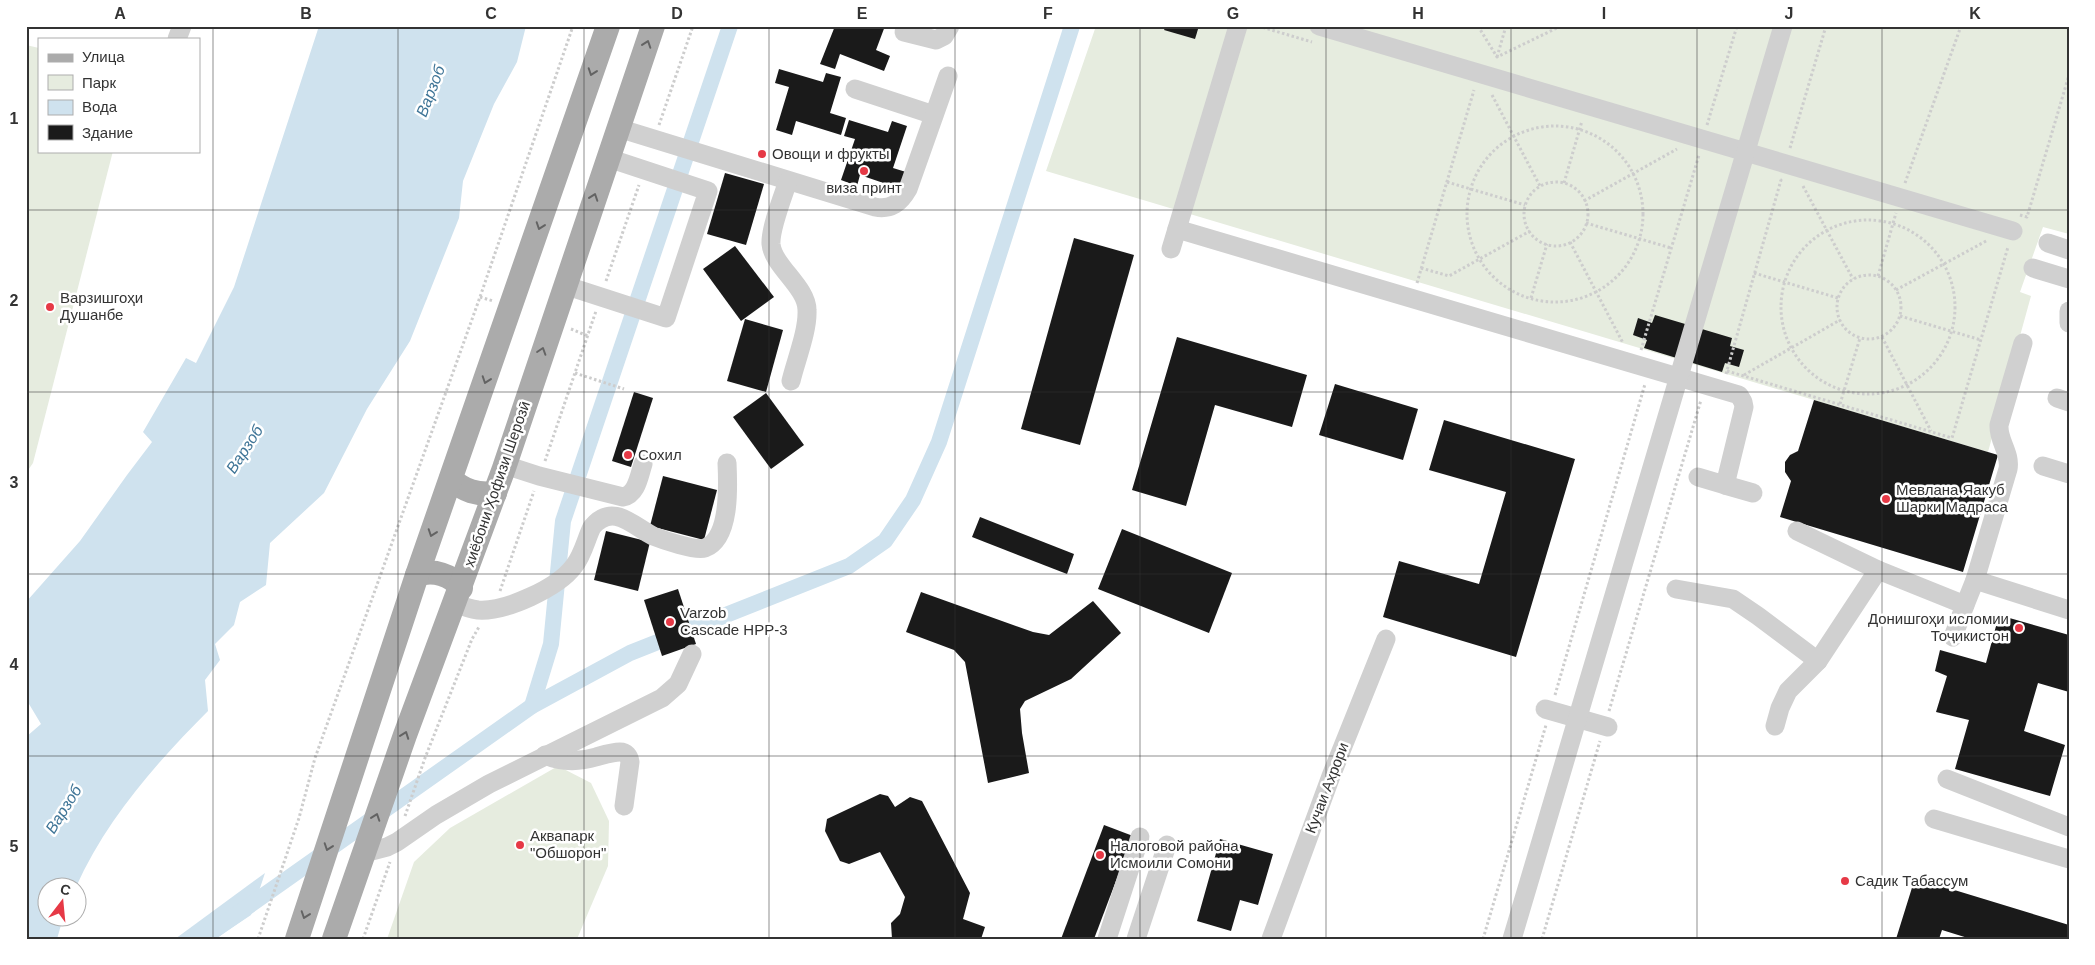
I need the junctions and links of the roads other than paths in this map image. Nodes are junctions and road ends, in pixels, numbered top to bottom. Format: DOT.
graph roads {
  1 [pos="182,26"];
  2 [pos="608,26"];
  3 [pos="653,26"];
  4 [pos="950,26"];
  5 [pos="1238,26"];
  6 [pos="1319,26"];
  7 [pos="1782,26"];
  8 [pos="904,32"];
  9 [pos="177,38"];
  10 [pos="948,76"];
  11 [pos="855,89"];
  12 [pos="934,115"];
  13 [pos="618,128"];
  14 [pos="1745,152"];
  15 [pos="608,158"];
  16 [pos="788,181"];
  17 [pos="1177,229"];
  18 [pos="2013,231"];
  19 [pos="2048,243"];
  20 [pos="1171,249"];
  21 [pos="2069,250"];
  22 [pos="2033,268"];
  23 [pos="2069,279"];
  24 [pos="564,285"];
  25 [pos="2069,310"];
  26 [pos="2069,323"];
  27 [pos="2023,343"];
  28 [pos="1681,369"];
  29 [pos="790,381"];
  30 [pos="727,463"];
  31 [pos="642,464"];
  32 [pos="505,465"];
  33 [pos="2043,466"];
  34 [pos="2069,474"];
  35 [pos="1698,477"];
  36 [pos="451,479"];
  37 [pos="1726,485"];
  38 [pos="1754,493"];
  39 [pos="495,494"];
  40 [pos="1797,532"];
  41 [pos="1878,570"];
  42 [pos="417,575"];
  43 [pos="1975,580"];
  44 [pos="1676,589"];
  45 [pos="458,596"];
  46 [pos="1965,605"];
  47 [pos="2069,610"];
  48 [pos="1953,637"];
  49 [pos="1386,640"];
  50 [pos="692,654"];
  51 [pos="1818,661"];
  52 [pos="1548,709"];
  53 [pos="1577,718"];
  54 [pos="1775,726"];
  55 [pos="1606,727"];
  56 [pos="545,755"];
  57 [pos="1947,779"];
  58 [pos="624,806"];
  59 [pos="1934,819"];
  60 [pos="2069,828"];
  61 [pos="1140,837"];
  62 [pos="1167,845"];
  63 [pos="364,853"];
  64 [pos="2069,859"];
  65 [pos="297,939"];
  66 [pos="334,939"];
  67 [pos="1107,939"];
  68 [pos="1136,939"];
  69 [pos="1271,939"];
  70 [pos="1512,939"];
  1 -- 9 [label="street"];
  2 -- 36 [label="main road, one-way"];
  13 -- 3 [label="main road, хиёбони Ҳофизи Шерозӣ, one-way"];
  4 -- 8 [label="street"];
  5 -- 17 [label="street"];
  6 -- 14 [label="street"];
  7 -- 14 [label="street"];
  10 -- 12 [label="street"];
  11 -- 12 [label="street"];
  12 -- 16 [label="street"];
  13 -- 15 [label="main road, хиёбони Ҳофизи Шерозӣ"];
  13 -- 16 [label="street"];
  14 -- 18 [label="street"];
  14 -- 28 [label="street"];
  24 -- 15 [label="main road, хиёбони Ҳофизи Шерозӣ, one-way"];
  15 -- 24 [label="street"];
  16 -- 29 [label="street"];
  17 -- 20 [label="street"];
  17 -- 28 [label="street"];
  19 -- 21 [label="street"];
  22 -- 23 [label="street"];
  32 -- 24 [label="main road, хиёбони Ҳофизи Шерозӣ, one-way"];
  25 -- 26 [label="street"];
  27 -- 43 [label="street"];
  28 -- 37 [label="street"];
  28 -- 53 [label="street"];
  30 -- 45 [label="street"];
  31 -- 32 [label="street"];
  32 -- 39 [label="main road, хиёбони Ҳофизи Шерозӣ"];
  33 -- 34 [label="street"];
  35 -- 37 [label="street"];
  36 -- 39 [label="main road"];
  36 -- 42 [label="main road, one-way"];
  37 -- 38 [label="street"];
  39 -- 45 [label="main road, хиёбони Ҳофизи Шерозӣ"];
  40 -- 41 [label="street"];
  41 -- 46 [label="street"];
  41 -- 51 [label="street"];
  42 -- 45 [label="main road"];
  42 -- 65 [label="main road, one-way"];
  43 -- 46 [label="street"];
  43 -- 47 [label="street"];
  44 -- 51 [label="street"];
  63 -- 45 [label="main road, хиёбони Ҳофизи Шерозӣ, one-way"];
  46 -- 48 [label="street"];
  49 -- 69 [label="street, Кучаи Ахрори"];
  50 -- 56 [label="street"];
  51 -- 54 [label="street"];
  52 -- 53 [label="street"];
  53 -- 55 [label="street"];
  53 -- 70 [label="street"];
  56 -- 58 [label="street"];
  56 -- 63 [label="street"];
  57 -- 60 [label="street"];
  59 -- 64 [label="street"];
  61 -- 67 [label="street"];
  62 -- 68 [label="street"];
  63 -- 66 [label="main road, хиёбони Ҳофизи Шерозӣ"];
}
